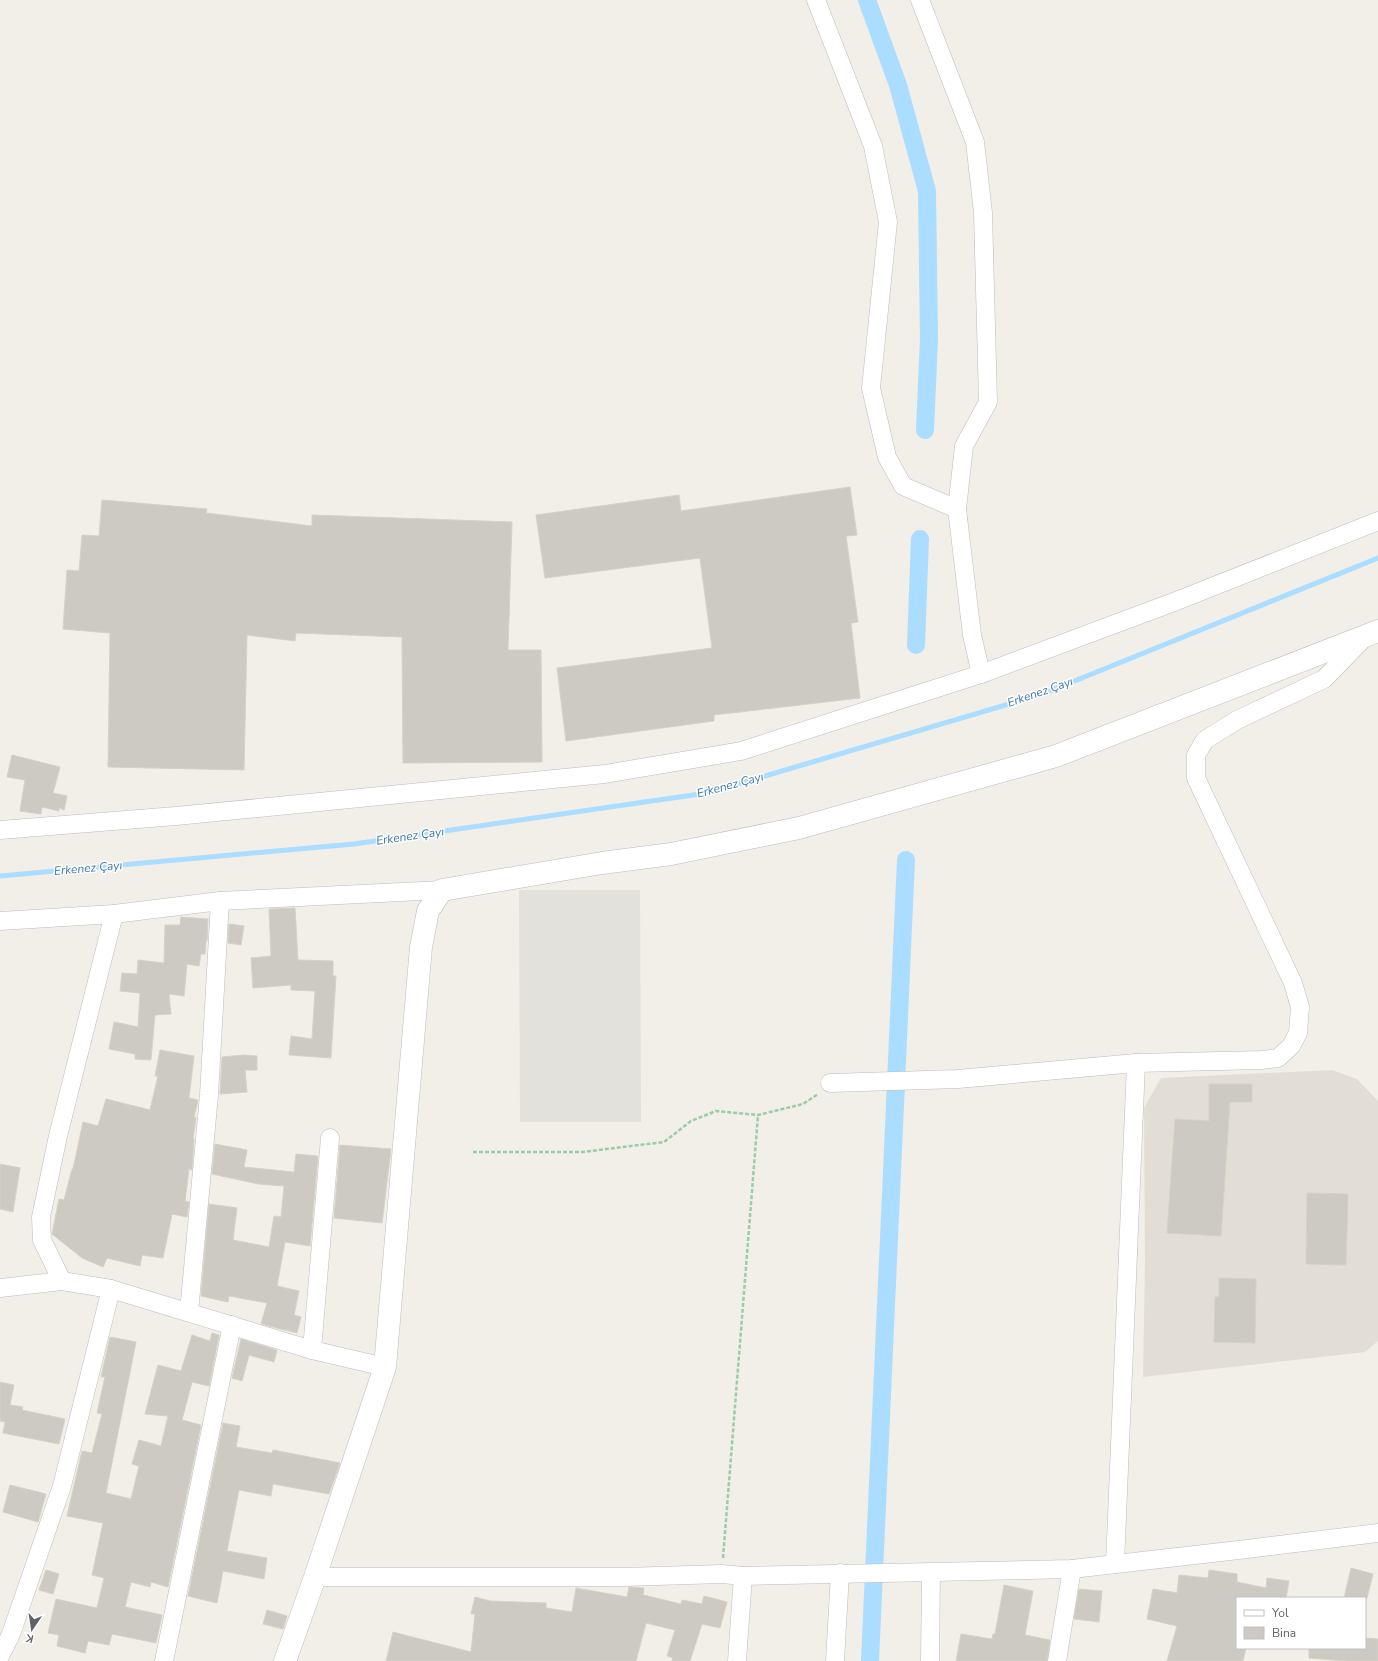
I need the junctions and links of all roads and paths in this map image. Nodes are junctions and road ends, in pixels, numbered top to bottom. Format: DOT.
graph roads {
  1 [pos="816,0"];
  2 [pos="920,0"];
  3 [pos="957,509"];
  4 [pos="1378,521"];
  5 [pos="1373,633"];
  6 [pos="981,674"];
  7 [pos="0,830"];
  8 [pos="442,890"];
  9 [pos="220,901"];
  10 [pos="114,914"];
  11 [pos="0,921"];
  12 [pos="1136,1063"];
  13 [pos="830,1083"];
  14 [pos="758,1115"];
  15 [pos="330,1138"];
  16 [pos="473,1152"];
  17 [pos="62,1281"];
  18 [pos="0,1288"];
  19 [pos="111,1289"];
  20 [pos="190,1312"];
  21 [pos="232,1325"];
  22 [pos="312,1350"];
  23 [pos="384,1367"];
  24 [pos="1378,1533"];
  25 [pos="1115,1564"];
  26 [pos="1072,1569"];
  27 [pos="931,1572"];
  28 [pos="845,1573"];
  29 [pos="722,1574"];
  30 [pos="743,1576"];
  31 [pos="315,1577"];
  32 [pos="0,1656"];
  33 [pos="282,1660"];
  34 [pos="164,1661"];
  35 [pos="737,1661"];
  36 [pos="835,1661"];
  37 [pos="930,1661"];
  38 [pos="1057,1661"];
  1 -- 3 [label="street"];
  2 -- 3 [label="street"];
  3 -- 6 [label="street"];
  4 -- 6 [label="street"];
  5 -- 8 [label="street"];
  5 -- 12 [label="street"];
  6 -- 7 [label="street"];
  8 -- 9 [label="street"];
  8 -- 23 [label="street"];
  9 -- 10 [label="street"];
  9 -- 20 [label="street"];
  10 -- 11 [label="street"];
  10 -- 17 [label="street"];
  12 -- 13 [label="street"];
  12 -- 25 [label="street"];
  13 -- 14 [label="path"];
  14 -- 16 [label="path"];
  14 -- 29 [label="path"];
  15 -- 22 [label="street"];
  17 -- 18 [label="street"];
  17 -- 19 [label="street"];
  19 -- 20 [label="street"];
  19 -- 32 [label="street"];
  20 -- 21 [label="street"];
  21 -- 22 [label="street"];
  21 -- 34 [label="street"];
  22 -- 23 [label="street"];
  23 -- 31 [label="street"];
  24 -- 25 [label="street"];
  25 -- 26 [label="street"];
  26 -- 27 [label="street"];
  26 -- 38 [label="street"];
  27 -- 28 [label="street"];
  27 -- 37 [label="street"];
  28 -- 30 [label="street"];
  28 -- 36 [label="street"];
  29 -- 30 [label="street"];
  29 -- 31 [label="street"];
  30 -- 35 [label="street"];
  31 -- 33 [label="street"];
}
